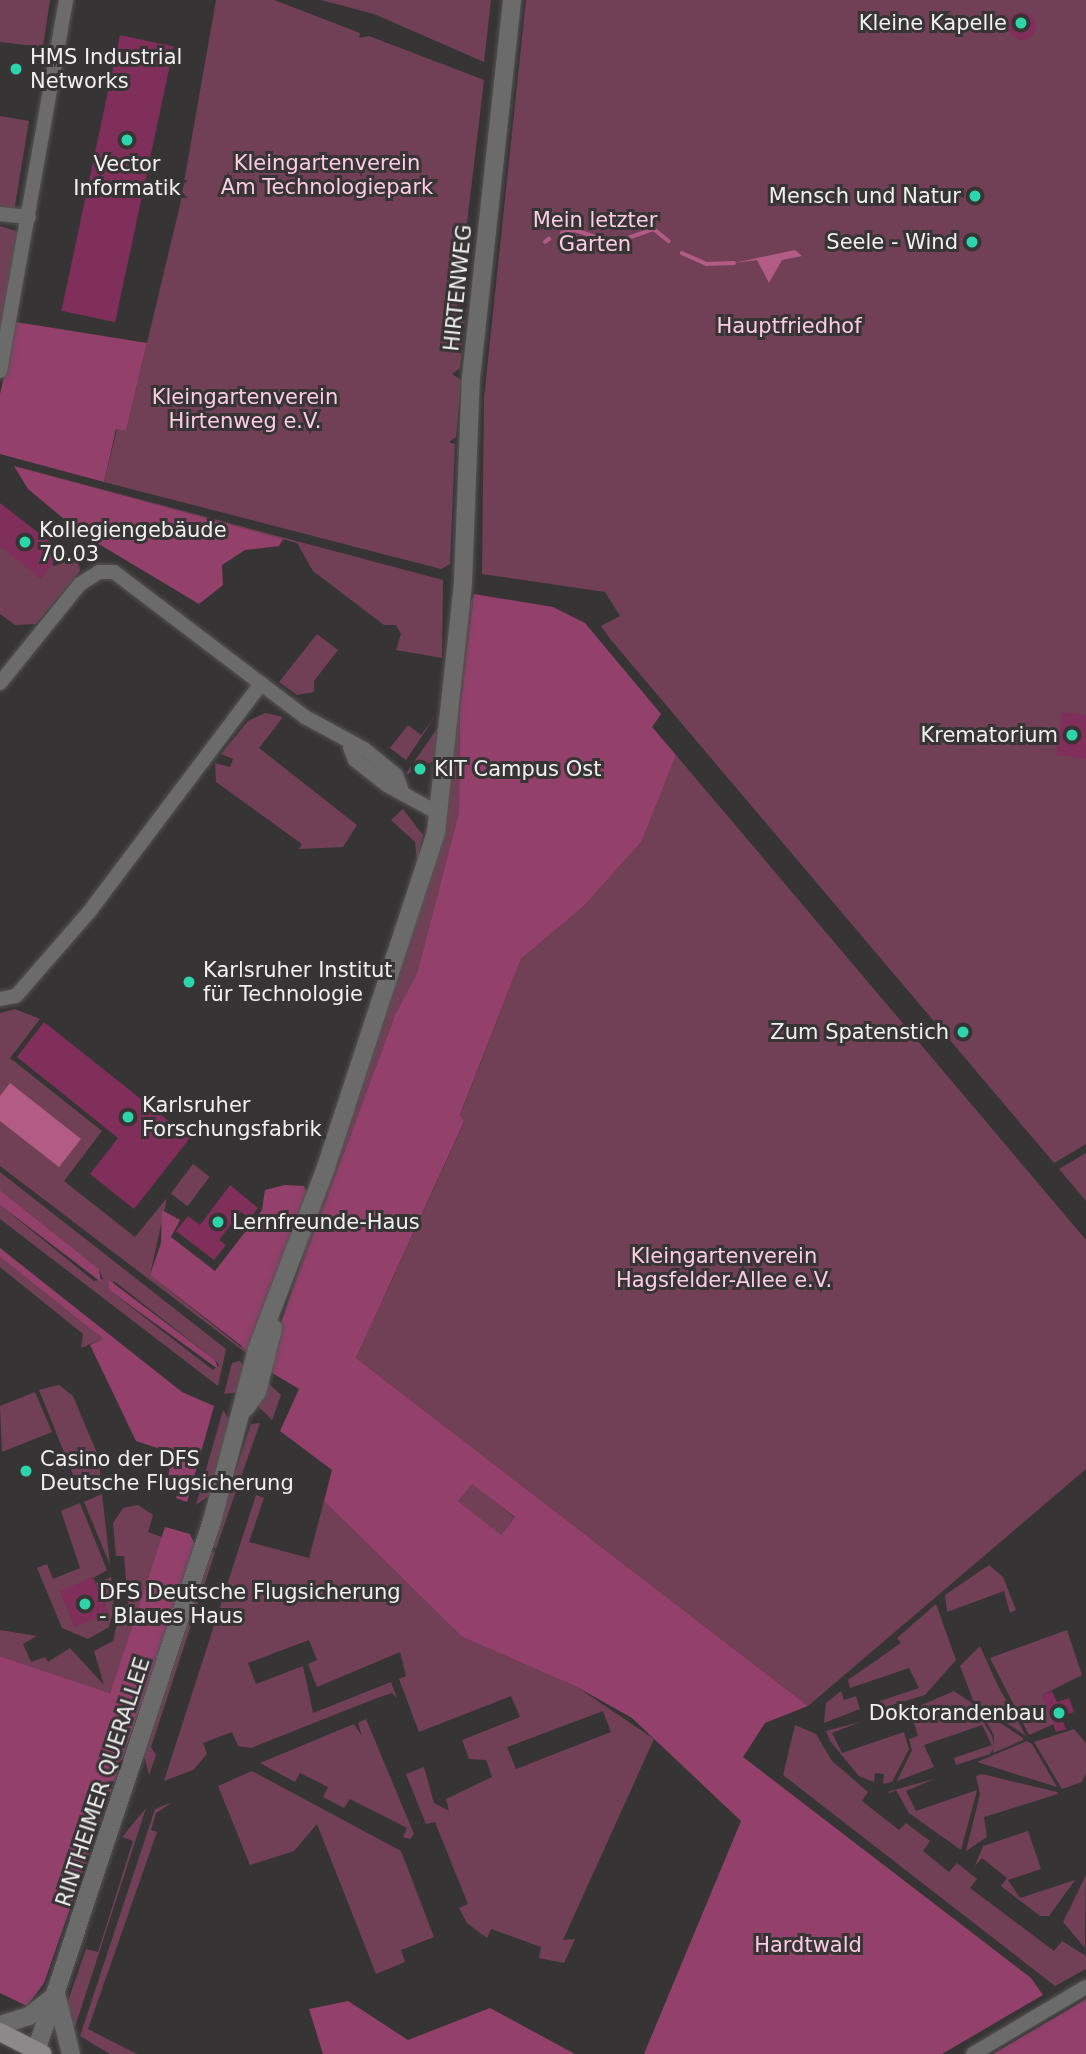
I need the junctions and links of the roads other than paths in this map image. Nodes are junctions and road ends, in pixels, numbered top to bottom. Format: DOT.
graph roads {
  1 [pos="65,0"];
  2 [pos="512,0"];
  3 [pos="0,214"];
  4 [pos="29,217"];
  5 [pos="0,369"];
  6 [pos="463,582"];
  7 [pos="0,683"];
  8 [pos="261,684"];
  9 [pos="440,814"];
  10 [pos="0,999"];
  11 [pos="1086,1987"];
  12 [pos="56,1994"];
  13 [pos="0,2025"];
  14 [pos="0,2032"];
  15 [pos="39,2052"];
  16 [pos="71,2054"];
  17 [pos="973,2054"];
  1 -- 4 [label="street"];
  2 -- 6 [label="street, HIRTENWEG"];
  3 -- 4 [label="street"];
  4 -- 5 [label="street"];
  6 -- 9 [label="street, RINTHEIMER QUERALLEE"];
  7 -- 8 [label="street"];
  8 -- 9 [label="street"];
  8 -- 10 [label="street"];
  9 -- 12 [label="street, RINTHEIMER QUERALLEE"];
  11 -- 17 [label="street"];
  12 -- 13 [label="street"];
  12 -- 15 [label="street, RINTHEIMER QUERALLEE"];
  12 -- 16 [label="street"];
  14 -- 15 [label="main road"];
}
